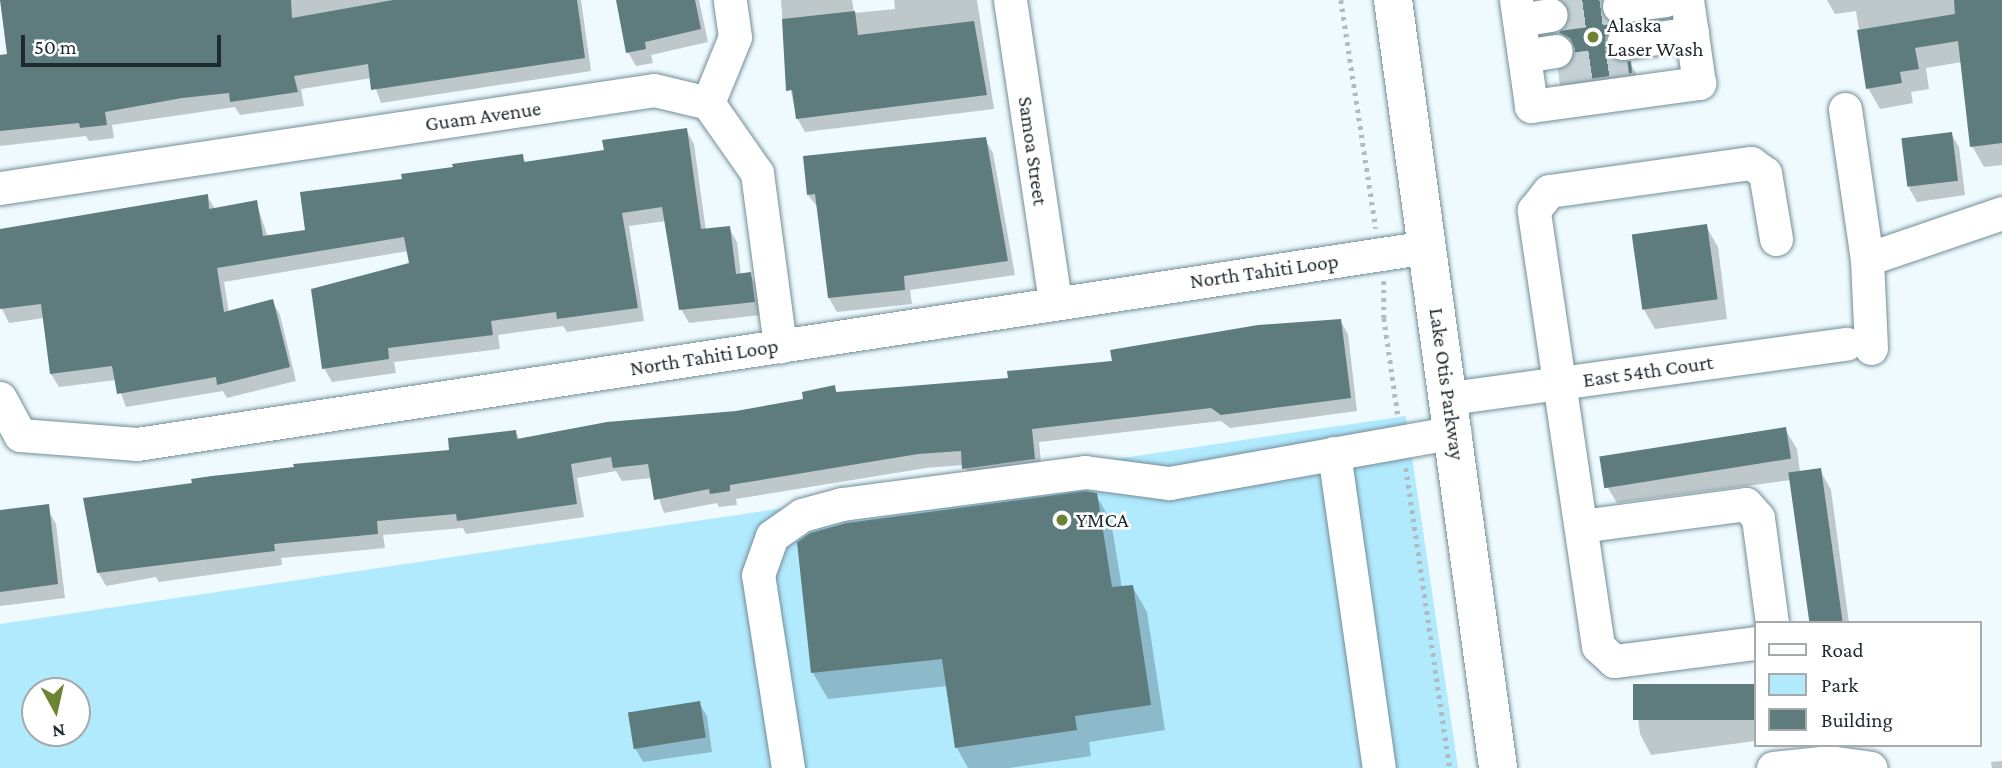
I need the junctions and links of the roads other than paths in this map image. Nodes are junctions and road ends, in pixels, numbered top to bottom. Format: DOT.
graph roads {
  1 [pos="730,0"];
  2 [pos="1010,0"];
  3 [pos="1393,0"];
  4 [pos="1686,21"];
  5 [pos="1623,34"];
  6 [pos="1536,40"];
  7 [pos="708,103"];
  8 [pos="1845,109"];
  9 [pos="0,188"];
  10 [pos="2002,213"];
  11 [pos="1776,239"];
  12 [pos="1428,247"];
  13 [pos="1867,260"];
  14 [pos="1055,301"];
  15 [pos="780,346"];
  16 [pos="1559,383"];
  17 [pos="0,398"];
  18 [pos="1452,415"];
  19 [pos="10,441"];
  20 [pos="1334,453"];
  21 [pos="1581,526"];
  22 [pos="1772,621"];
  23 [pos="1754,643"];
  24 [pos="1825,765"];
  25 [pos="788,768"];
  26 [pos="1379,768"];
  27 [pos="1498,768"];
  28 [pos="1773,768"];
  29 [pos="1871,768"];
  1 -- 7 [label="street"];
  2 -- 14 [label="street, Samoa Street"];
  3 -- 12 [label="main road, Lake Otis Parkway"];
  4 -- 5 [label="street"];
  4 -- 6 [label="street"];
  7 -- 9 [label="street, Guam Avenue"];
  7 -- 15 [label="street"];
  8 -- 13 [label="street"];
  10 -- 13 [label="street"];
  11 -- 16 [label="street"];
  12 -- 14 [label="street, North Tahiti Loop"];
  12 -- 18 [label="main road, Lake Otis Parkway"];
  13 -- 16 [label="street, East 54th Court"];
  14 -- 15 [label="street, North Tahiti Loop"];
  15 -- 19 [label="street, North Tahiti Loop"];
  16 -- 18 [label="street, East 54th Court"];
  16 -- 21 [label="street"];
  17 -- 19 [label="street, North Tahiti Loop"];
  18 -- 20 [label="street, East 54th Court"];
  18 -- 27 [label="main road, Lake Otis Parkway"];
  20 -- 25 [label="street, East 54th Court"];
  20 -- 26 [label="street"];
  21 -- 22 [label="street"];
  21 -- 23 [label="street"];
  24 -- 28 [label="street"];
  24 -- 29 [label="street"];
}
